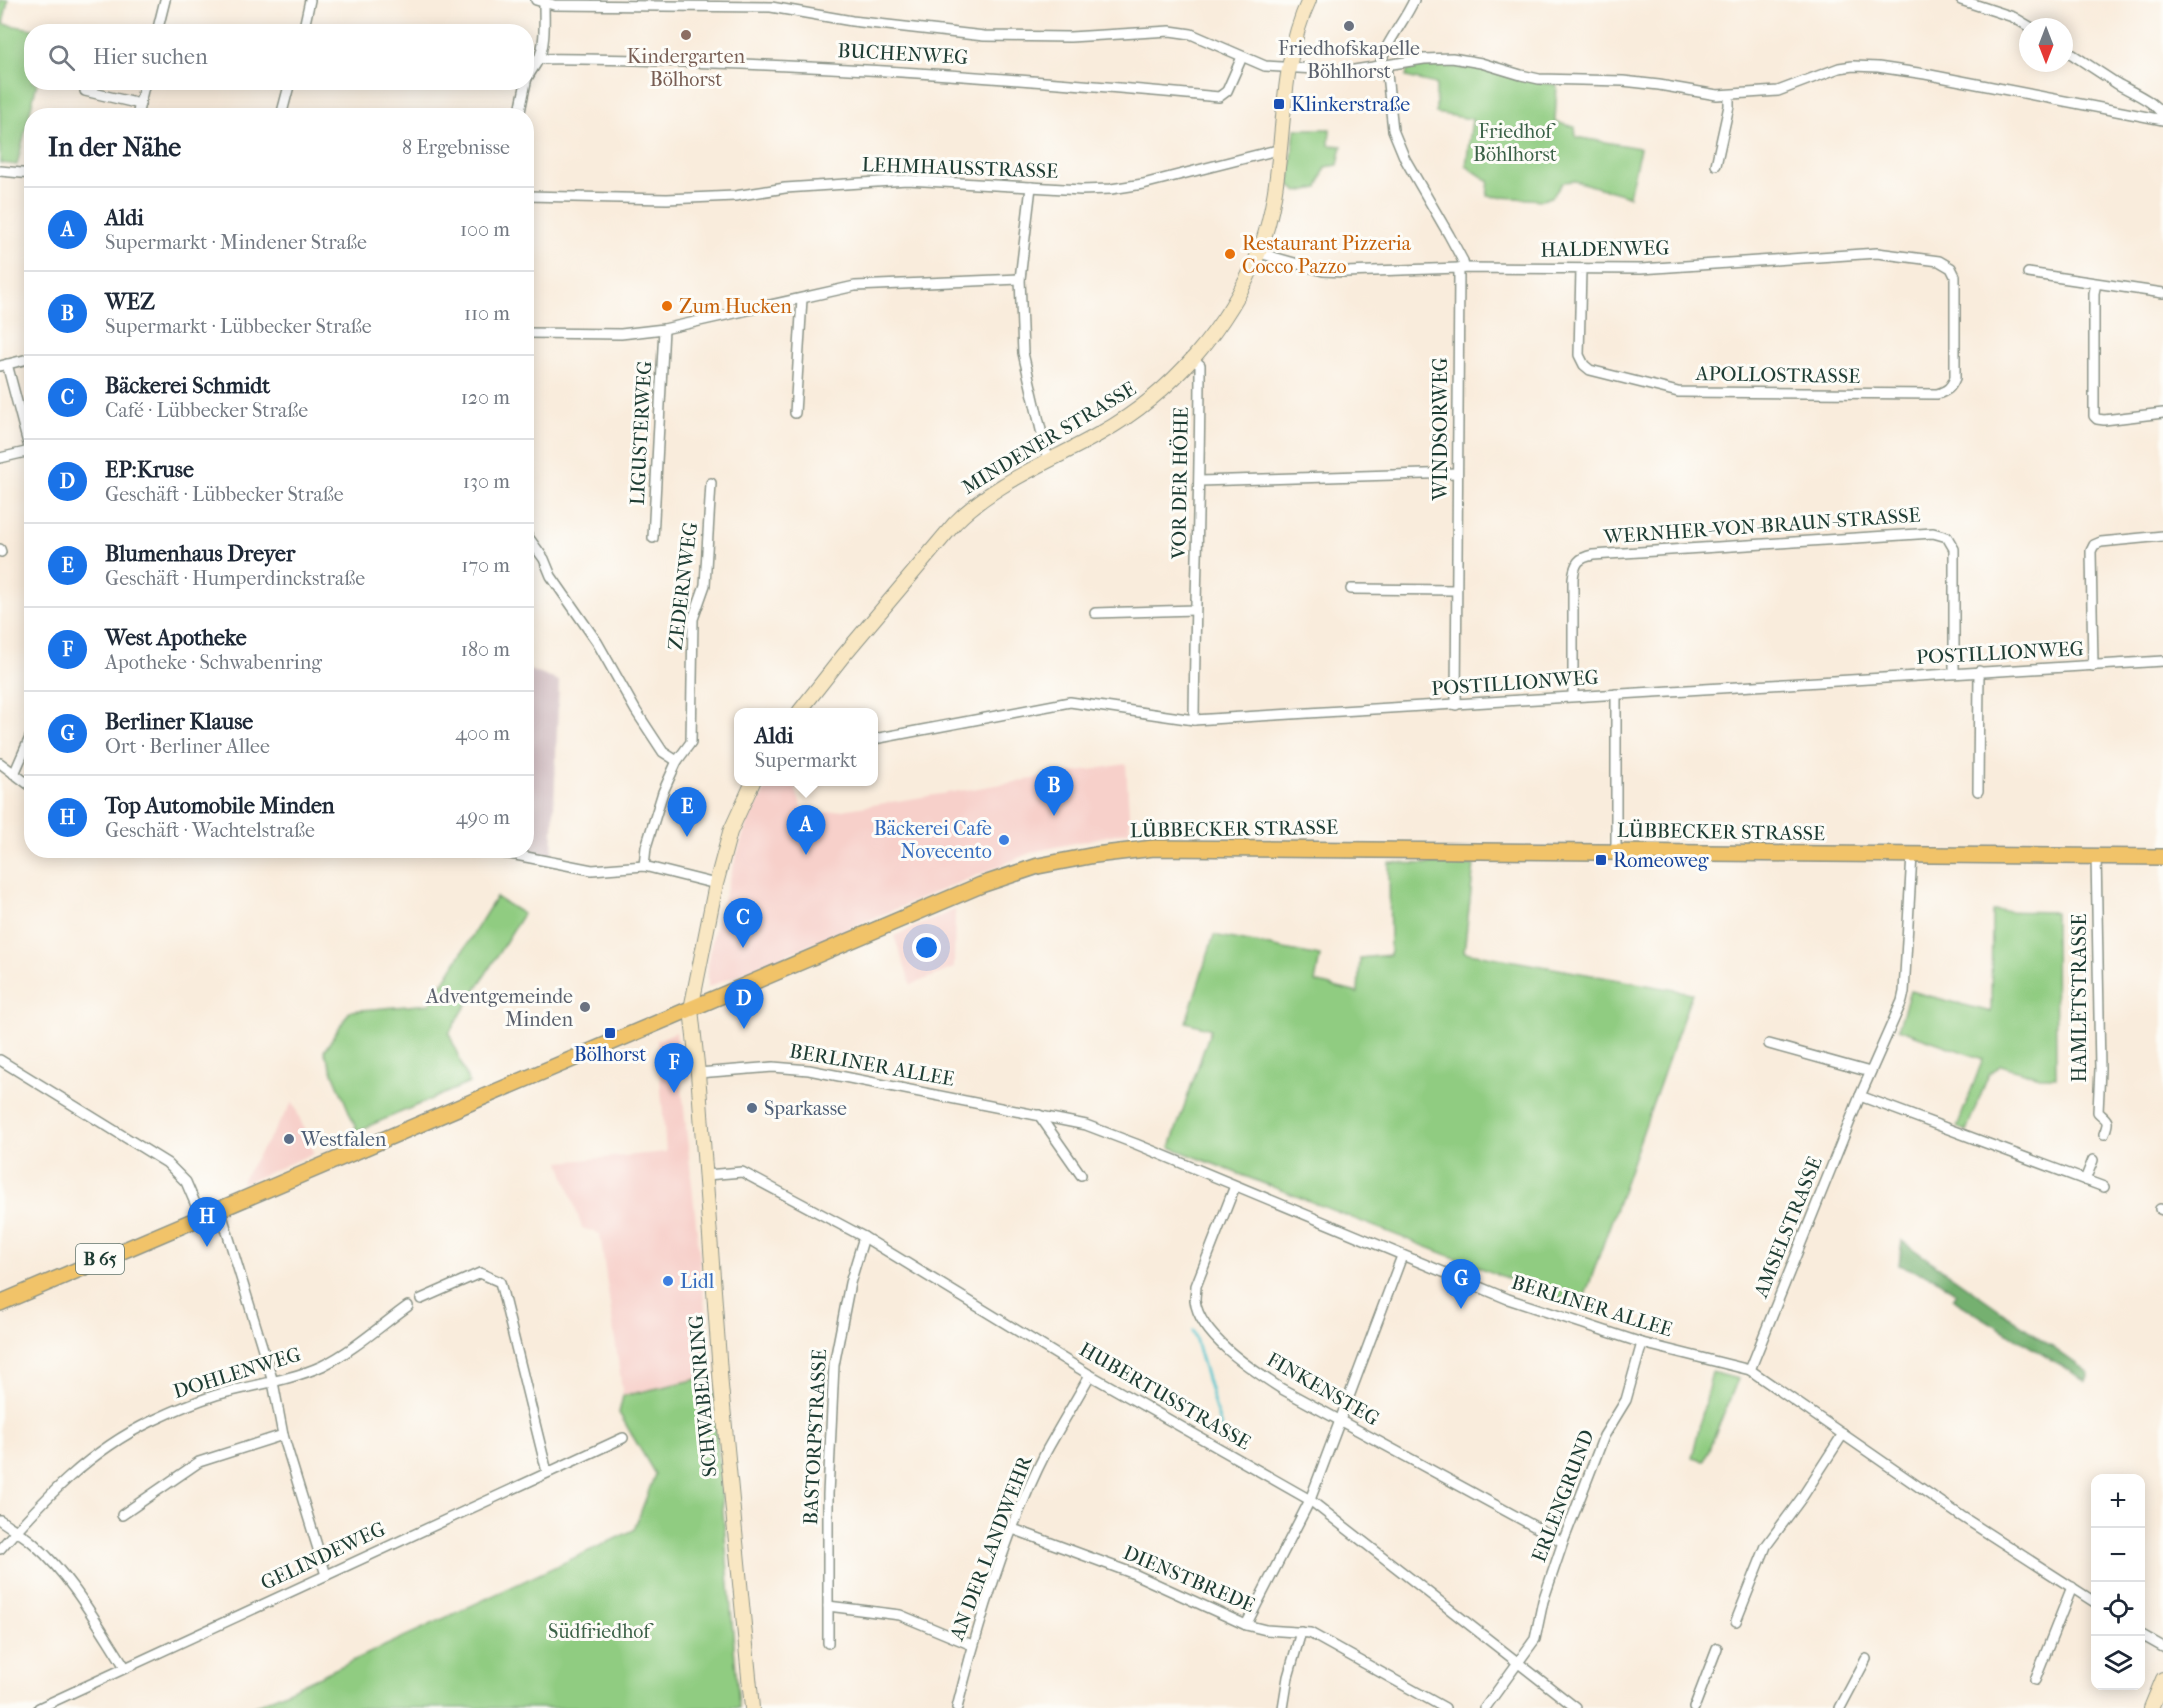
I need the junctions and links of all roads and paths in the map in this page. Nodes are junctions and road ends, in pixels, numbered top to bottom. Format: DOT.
graph roads {
  1 [pos="165,0"];
  2 [pos="310,0"];
  3 [pos="1309,0"];
  4 [pos="1413,0"];
  5 [pos="1961,0"];
  6 [pos="540,2"];
  7 [pos="2019,21"];
  8 [pos="159,24"];
  9 [pos="305,24"];
  10 [pos="2073,55"];
  11 [pos="1242,57"];
  12 [pos="538,60"];
  13 [pos="534,65"];
  14 [pos="1383,65"];
  15 [pos="1289,68"];
  16 [pos="143,90"];
  17 [pos="289,90"];
  18 [pos="524,90"];
  19 [pos="85,91"];
  20 [pos="1729,96"];
  21 [pos="140,104"];
  22 [pos="139,108"];
  23 [pos="283,108"];
  24 [pos="521,108"];
  25 [pos="2163,115"];
  26 [pos="2163,120"];
  27 [pos="1281,149"];
  28 [pos="1716,165"];
  29 [pos="0,171"];
  30 [pos="24,173"];
  31 [pos="1031,187"];
  32 [pos="534,196"];
  33 [pos="1259,253"];
  34 [pos="1461,268"];
  35 [pos="1581,268"];
  36 [pos="1951,268"];
  37 [pos="2028,273"];
  38 [pos="1020,279"];
  39 [pos="2096,284"];
  40 [pos="2163,293"];
  41 [pos="802,298"];
  42 [pos="664,329"];
  43 [pos="534,333"];
  44 [pos="24,360"];
  45 [pos="1194,360"];
  46 [pos="4,365"];
  47 [pos="795,412"];
  48 [pos="2163,413"];
  49 [pos="24,431"];
  50 [pos="24,452"];
  51 [pos="0,458"];
  52 [pos="1048,460"];
  53 [pos="1457,473"];
  54 [pos="1200,481"];
  55 [pos="711,483"];
  56 [pos="2163,536"];
  57 [pos="653,538"];
  58 [pos="534,545"];
  59 [pos="1351,589"];
  60 [pos="1456,590"];
  61 [pos="1195,610"];
  62 [pos="1095,613"];
  63 [pos="2163,662"];
  64 [pos="2093,666"];
  65 [pos="1979,671"];
  66 [pos="1954,673"];
  67 [pos="1616,694"];
  68 [pos="1573,696"];
  69 [pos="1456,705"];
  70 [pos="802,708"];
  71 [pos="1194,720"];
  72 [pos="878,739"];
  73 [pos="24,751"];
  74 [pos="677,761"];
  75 [pos="0,763"];
  76 [pos="14,774"];
  77 [pos="24,781"];
  78 [pos="751,786"];
  79 [pos="1978,791"];
  80 [pos="1616,852"];
  81 [pos="1912,855"];
  82 [pos="2096,856"];
  83 [pos="2163,857"];
  84 [pos="528,858"];
  85 [pos="644,866"];
  86 [pos="716,884"];
  87 [pos="691,1009"];
  88 [pos="1769,1044"];
  89 [pos="0,1060"];
  90 [pos="1870,1072"];
  91 [pos="698,1073"];
  92 [pos="1860,1096"];
  93 [pos="1039,1115"];
  94 [pos="2104,1134"];
  95 [pos="2093,1160"];
  96 [pos="706,1175"];
  97 [pos="1081,1175"];
  98 [pos="2085,1180"];
  99 [pos="1235,1186"];
  100 [pos="2104,1187"];
  101 [pos="220,1209"];
  102 [pos="201,1217"];
  103 [pos="864,1237"];
  104 [pos="1402,1256"];
  105 [pos="421,1299"];
  106 [pos="0,1303"];
  107 [pos="408,1306"];
  108 [pos="1642,1343"];
  109 [pos="1750,1370"];
  110 [pos="1090,1375"];
  111 [pos="273,1382"];
  112 [pos="1340,1421"];
  113 [pos="1843,1434"];
  114 [pos="283,1435"];
  115 [pos="623,1438"];
  116 [pos="547,1472"];
  117 [pos="1310,1500"];
  118 [pos="122,1515"];
  119 [pos="0,1520"];
  120 [pos="1013,1529"];
  121 [pos="16,1531"];
  122 [pos="1563,1542"];
  123 [pos="0,1550"];
  124 [pos="326,1575"];
  125 [pos="2072,1587"];
  126 [pos="2091,1600"];
  127 [pos="828,1606"];
  128 [pos="1736,1621"];
  129 [pos="1246,1625"];
  130 [pos="1300,1632"];
  131 [pos="2144,1636"];
  132 [pos="828,1643"];
  133 [pos="972,1645"];
  134 [pos="2163,1647"];
  135 [pos="1717,1648"];
  136 [pos="1866,1659"];
  137 [pos="1517,1661"];
  138 [pos="125,1667"];
  139 [pos="2163,1679"];
  140 [pos="2035,1680"];
  141 [pos="39,1708"];
  142 [pos="752,1708"];
  143 [pos="957,1708"];
  144 [pos="1283,1708"];
  145 [pos="1445,1708"];
  146 [pos="1485,1708"];
  147 [pos="1576,1708"];
  148 [pos="1694,1708"];
  149 [pos="1840,1708"];
  150 [pos="2151,1708"];
  1 -- 8 [label="street"];
  2 -- 9 [label="street"];
  3 -- 15 [label="street, MINDENER STRASSE"];
  4 -- 14 [label="street"];
  5 -- 7 [label="street"];
  6 -- 11 [label="street"];
  6 -- 12 [label="street"];
  10 -- 25 [label="street"];
  11 -- 12 [label="street, BUCHENWEG"];
  11 -- 15 [label="street"];
  12 -- 13 [label="street"];
  14 -- 15 [label="street"];
  14 -- 20 [label="street"];
  14 -- 34 [label="street, WINDSORWEG"];
  15 -- 27 [label="street, MINDENER STRASSE"];
  16 -- 21 [label="street"];
  17 -- 23 [label="street"];
  18 -- 24 [label="street"];
  19 -- 21 [label="street"];
  20 -- 26 [label="street"];
  20 -- 28 [label="street"];
  21 -- 22 [label="street"];
  27 -- 31 [label="street, LEHMHAUSSTRASSE"];
  27 -- 33 [label="street, MINDENER STRASSE"];
  29 -- 30 [label="street"];
  31 -- 32 [label="street, LEHMHAUSSTRASSE"];
  31 -- 38 [label="street"];
  33 -- 34 [label="street, HALDENWEG"];
  33 -- 45 [label="street, MINDENER STRASSE"];
  34 -- 35 [label="street, HALDENWEG"];
  34 -- 53 [label="street, WINDSORWEG"];
  35 -- 36 [label="street, HALDENWEG"];
  35 -- 36 [label="street, APOLLOSTRASSE"];
  37 -- 39 [label="street"];
  38 -- 41 [label="street"];
  38 -- 52 [label="street"];
  39 -- 40 [label="street"];
  39 -- 48 [label="street"];
  41 -- 42 [label="street"];
  41 -- 47 [label="street"];
  42 -- 43 [label="street"];
  42 -- 57 [label="street, LIGUSTERWEG"];
  44 -- 46 [label="street"];
  45 -- 52 [label="street, MINDENER STRASSE"];
  45 -- 54 [label="street, VOR DER HÖHE"];
  46 -- 49 [label="street"];
  50 -- 51 [label="street"];
  52 -- 70 [label="street, MINDENER STRASSE"];
  53 -- 54 [label="street"];
  53 -- 60 [label="street, WINDSORWEG"];
  54 -- 61 [label="street, VOR DER HÖHE"];
  55 -- 74 [label="street, ZEDERNWEG"];
  56 -- 64 [label="street"];
  58 -- 74 [label="street"];
  59 -- 60 [label="street"];
  60 -- 69 [label="street, WINDSORWEG"];
  61 -- 62 [label="street"];
  61 -- 71 [label="street, VOR DER HÖHE"];
  63 -- 64 [label="street, POSTILLIONWEG"];
  64 -- 65 [label="street, POSTILLIONWEG"];
  65 -- 66 [label="street, POSTILLIONWEG"];
  65 -- 79 [label="street"];
  66 -- 67 [label="street, POSTILLIONWEG"];
  66 -- 68 [label="street, WERNHER-VON-BRAUN-STRASSE"];
  67 -- 68 [label="street, POSTILLIONWEG"];
  67 -- 80 [label="street"];
  68 -- 69 [label="street, POSTILLIONWEG"];
  69 -- 71 [label="street, POSTILLIONWEG"];
  71 -- 72 [label="street, POSTILLIONWEG"];
  73 -- 76 [label="street"];
  74 -- 85 [label="street, ZEDERNWEG"];
  75 -- 76 [label="street"];
  76 -- 77 [label="street"];
  78 -- 86 [label="street"];
  80 -- 81 [label="main road, LÜBBECKER STRASSE / B 65"];
  80 -- 87 [label="main road, LÜBBECKER STRASSE / B 65"];
  81 -- 82 [label="main road, LÜBBECKER STRASSE / B 65"];
  81 -- 90 [label="street, AMSELSTRASSE"];
  82 -- 83 [label="main road, LÜBBECKER STRASSE / B 65"];
  82 -- 94 [label="street, HAMLETSTRASSE"];
  84 -- 85 [label="street"];
  85 -- 86 [label="street"];
  86 -- 87 [label="street"];
  87 -- 91 [label="street, SCHWABENRING"];
  87 -- 101 [label="main road, LÜBBECKER STRASSE / B 65"];
  88 -- 90 [label="street"];
  89 -- 102 [label="street"];
  90 -- 92 [label="street, AMSELSTRASSE"];
  91 -- 93 [label="street, BERLINER ALLEE"];
  91 -- 96 [label="street, SCHWABENRING"];
  92 -- 98 [label="street"];
  92 -- 109 [label="street, AMSELSTRASSE"];
  93 -- 97 [label="street"];
  93 -- 99 [label="street, BERLINER ALLEE"];
  95 -- 98 [label="street"];
  96 -- 103 [label="street, HUBERTUSSTRASSE"];
  96 -- 142 [label="street, SCHWABENRING"];
  98 -- 100 [label="street"];
  99 -- 104 [label="street, BERLINER ALLEE"];
  99 -- 112 [label="street, FINKENSTEG"];
  101 -- 102 [label="main road, LÜBBECKER STRASSE / B 65"];
  101 -- 111 [label="street"];
  102 -- 106 [label="main road, LÜBBECKER STRASSE / B 65"];
  103 -- 110 [label="street, HUBERTUSSTRASSE"];
  103 -- 127 [label="street, BASTORPSTRASSE"];
  104 -- 108 [label="street, BERLINER ALLEE"];
  104 -- 112 [label="street"];
  105 -- 116 [label="street"];
  107 -- 111 [label="street, DOHLENWEG"];
  108 -- 109 [label="street, BERLINER ALLEE"];
  108 -- 122 [label="street, ERLENGRUND"];
  109 -- 113 [label="street, BERLINER ALLEE"];
  110 -- 117 [label="street, HUBERTUSSTRASSE"];
  110 -- 120 [label="street, AN DER LANDWEHR"];
  111 -- 114 [label="street"];
  111 -- 121 [label="street, DOHLENWEG"];
  112 -- 117 [label="street"];
  112 -- 122 [label="street, FINKENSTEG"];
  113 -- 125 [label="street, BERLINER ALLEE"];
  113 -- 128 [label="street"];
  114 -- 118 [label="street"];
  114 -- 124 [label="street"];
  115 -- 116 [label="street, GELINDEWEG"];
  116 -- 124 [label="street, GELINDEWEG"];
  117 -- 129 [label="street"];
  117 -- 137 [label="street, HUBERTUSSTRASSE"];
  119 -- 121 [label="street"];
  120 -- 129 [label="street, DIENSTBREDE"];
  120 -- 133 [label="street, AN DER LANDWEHR"];
  121 -- 123 [label="street, DOHLENWEG"];
  121 -- 138 [label="street"];
  122 -- 137 [label="street, ERLENGRUND"];
  124 -- 138 [label="street, GELINDEWEG"];
  125 -- 126 [label="street, BERLINER ALLEE"];
  125 -- 140 [label="street"];
  127 -- 132 [label="street, BASTORPSTRASSE"];
  127 -- 133 [label="street"];
  129 -- 130 [label="street, DIENSTBREDE"];
  130 -- 144 [label="street"];
  130 -- 145 [label="street, DIENSTBREDE"];
  131 -- 134 [label="street"];
  133 -- 143 [label="street, AN DER LANDWEHR"];
  135 -- 148 [label="street"];
  136 -- 149 [label="street"];
  137 -- 146 [label="street, ERLENGRUND"];
  137 -- 147 [label="street, HUBERTUSSTRASSE"];
  138 -- 141 [label="street, GELINDEWEG"];
  139 -- 150 [label="street"];
}
